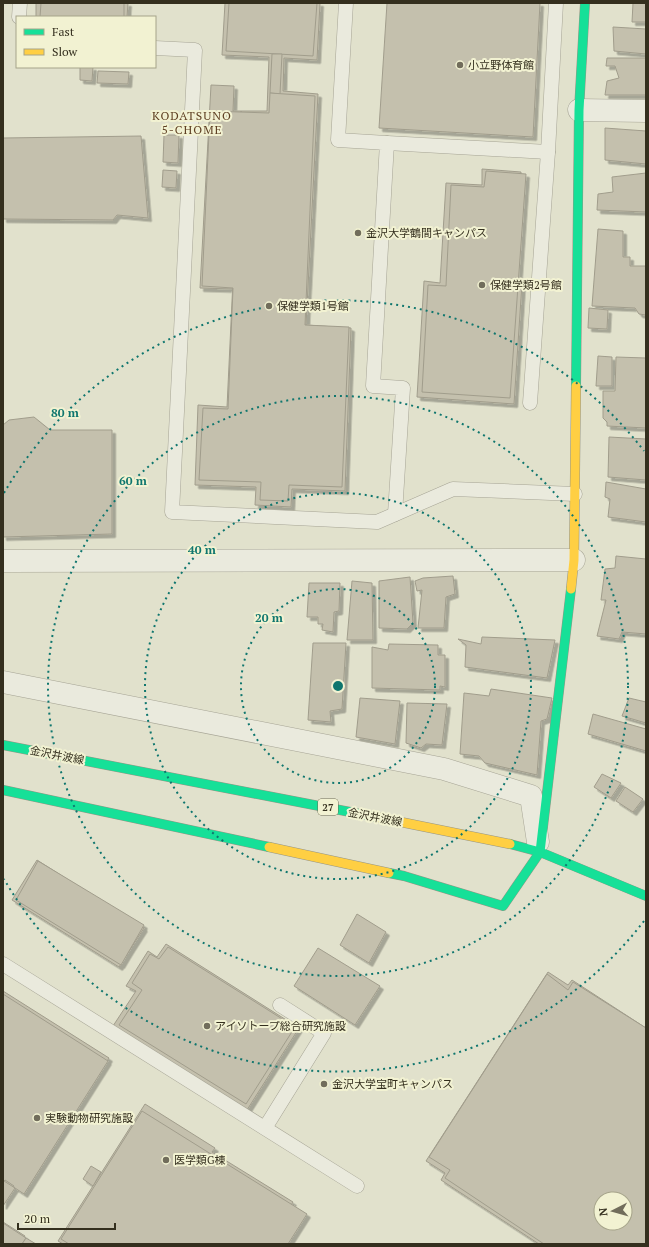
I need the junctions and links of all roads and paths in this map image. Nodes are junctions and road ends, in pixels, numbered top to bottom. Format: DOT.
graph roads {
  1 [pos="20,3"];
  2 [pos="346,3"];
  3 [pos="556,3"];
  4 [pos="585,3"];
  5 [pos="19,16"];
  6 [pos="156,48"];
  7 [pos="579,110"];
  8 [pos="646,111"];
  9 [pos="387,143"];
  10 [pos="548,152"];
  11 [pos="530,402"];
  12 [pos="575,494"];
  13 [pos="395,514"];
  14 [pos="574,560"];
  15 [pos="3,561"];
  16 [pos="3,682"];
  17 [pos="3,745"];
  18 [pos="3,790"];
  19 [pos="540,852"];
  20 [pos="646,896"];
  21 [pos="3,964"];
  22 [pos="280,1005"];
  23 [pos="265,1128"];
  24 [pos="357,1186"];
  1 -- 5 [label="lane"];
  2 -- 9 [label="lane"];
  3 -- 10 [label="lane"];
  4 -- 7 [label="street"];
  6 -- 13 [label="lane"];
  7 -- 8 [label="street"];
  7 -- 12 [label="street"];
  9 -- 10 [label="lane"];
  9 -- 13 [label="lane"];
  10 -- 11 [label="lane"];
  12 -- 13 [label="lane"];
  12 -- 14 [label="street"];
  14 -- 15 [label="street"];
  14 -- 19 [label="street"];
  16 -- 19 [label="street"];
  17 -- 19 [label="street, 金沢井波線 / 27"];
  18 -- 19 [label="street"];
  19 -- 20 [label="street, 金沢井波線 / 27"];
  21 -- 23 [label="lane"];
  22 -- 23 [label="lane"];
  23 -- 24 [label="lane"];
}
